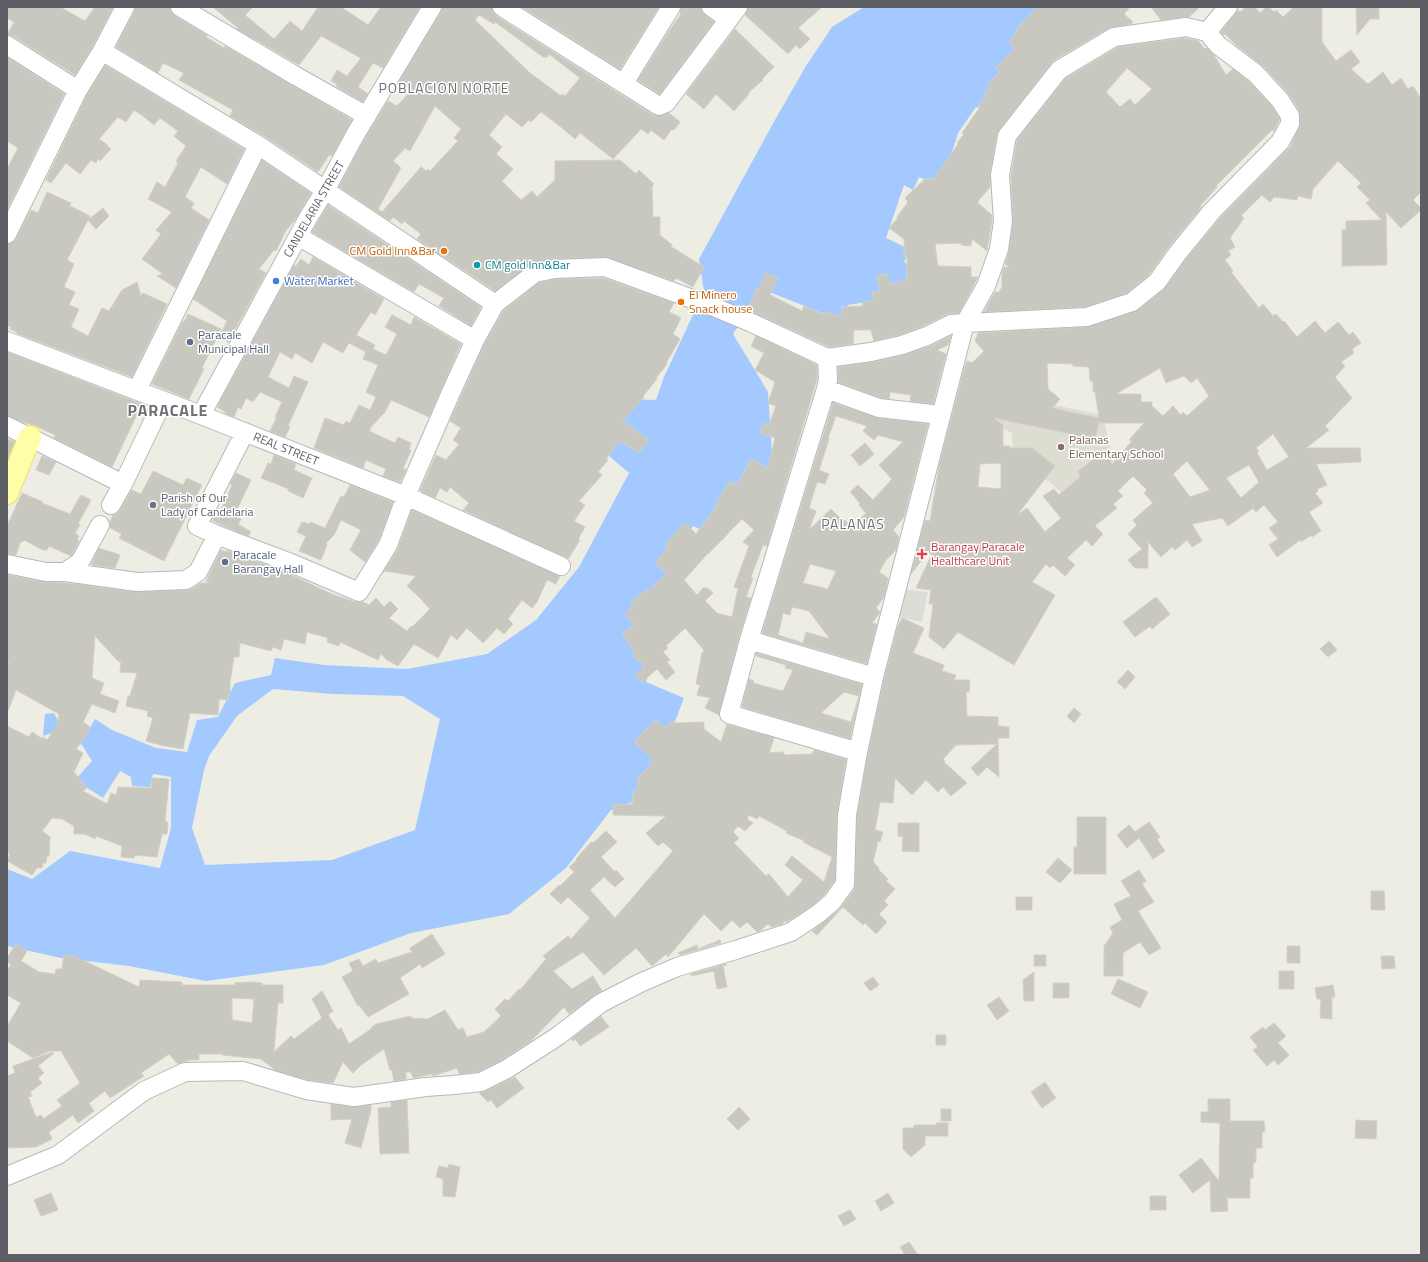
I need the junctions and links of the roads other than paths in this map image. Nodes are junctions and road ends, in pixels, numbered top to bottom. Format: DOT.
graph roads {
  1 [pos="125,7"];
  2 [pos="180,7"];
  3 [pos="432,7"];
  4 [pos="502,7"];
  5 [pos="671,7"];
  6 [pos="711,7"];
  7 [pos="1228,7"];
  8 [pos="733,13"];
  9 [pos="1207,32"];
  10 [pos="7,45"];
  11 [pos="102,51"];
  12 [pos="624,83"];
  13 [pos="78,90"];
  14 [pos="367,116"];
  15 [pos="258,145"];
  16 [pos="326,189"];
  17 [pos="7,234"];
  18 [pos="298,236"];
  19 [pos="494,304"];
  20 [pos="965,323"];
  21 [pos="475,340"];
  22 [pos="7,341"];
  23 [pos="827,358"];
  24 [pos="826,388"];
  25 [pos="137,390"];
  26 [pos="163,401"];
  27 [pos="201,415"];
  28 [pos="941,415"];
  29 [pos="7,426"];
  30 [pos="245,432"];
  31 [pos="30,437"];
  32 [pos="122,484"];
  33 [pos="7,493"];
  34 [pos="406,496"];
  35 [pos="111,505"];
  36 [pos="100,525"];
  37 [pos="217,535"];
  38 [pos="7,564"];
  39 [pos="561,566"];
  40 [pos="65,572"];
  41 [pos="749,640"];
  42 [pos="874,677"];
  43 [pos="858,752"];
  44 [pos="7,1176"];
  1 -- 11 [label="street"];
  2 -- 14 [label="street"];
  3 -- 14 [label="street, CANDELARIA STREET"];
  4 -- 12 [label="street"];
  5 -- 12 [label="street"];
  6 -- 8 [label="street"];
  7 -- 9 [label="street"];
  8 -- 12 [label="street"];
  9 -- 20 [label="street"];
  9 -- 20 [label="street"];
  10 -- 13 [label="street"];
  11 -- 13 [label="street"];
  11 -- 15 [label="street"];
  13 -- 17 [label="street"];
  14 -- 16 [label="street, CANDELARIA STREET"];
  15 -- 16 [label="street"];
  15 -- 25 [label="street"];
  16 -- 18 [label="street, CANDELARIA STREET"];
  16 -- 19 [label="street"];
  18 -- 21 [label="street"];
  18 -- 27 [label="street, CANDELARIA STREET"];
  19 -- 21 [label="street"];
  19 -- 23 [label="street"];
  20 -- 23 [label="street"];
  20 -- 28 [label="street"];
  21 -- 34 [label="street"];
  22 -- 25 [label="street, REAL STREET"];
  23 -- 24 [label="street"];
  24 -- 28 [label="street"];
  24 -- 41 [label="street"];
  25 -- 26 [label="street, REAL STREET"];
  26 -- 27 [label="street, REAL STREET"];
  26 -- 32 [label="street"];
  27 -- 30 [label="street, REAL STREET"];
  28 -- 42 [label="street"];
  29 -- 31 [label="street"];
  30 -- 34 [label="street, REAL STREET"];
  30 -- 37 [label="street"];
  31 -- 32 [label="street"];
  31 -- 33 [label="main road"];
  32 -- 35 [label="street"];
  34 -- 37 [label="street"];
  34 -- 39 [label="street, REAL STREET"];
  36 -- 40 [label="street"];
  37 -- 40 [label="street"];
  38 -- 40 [label="street"];
  41 -- 42 [label="street"];
  41 -- 43 [label="street"];
  42 -- 43 [label="street"];
  43 -- 44 [label="street"];
}
